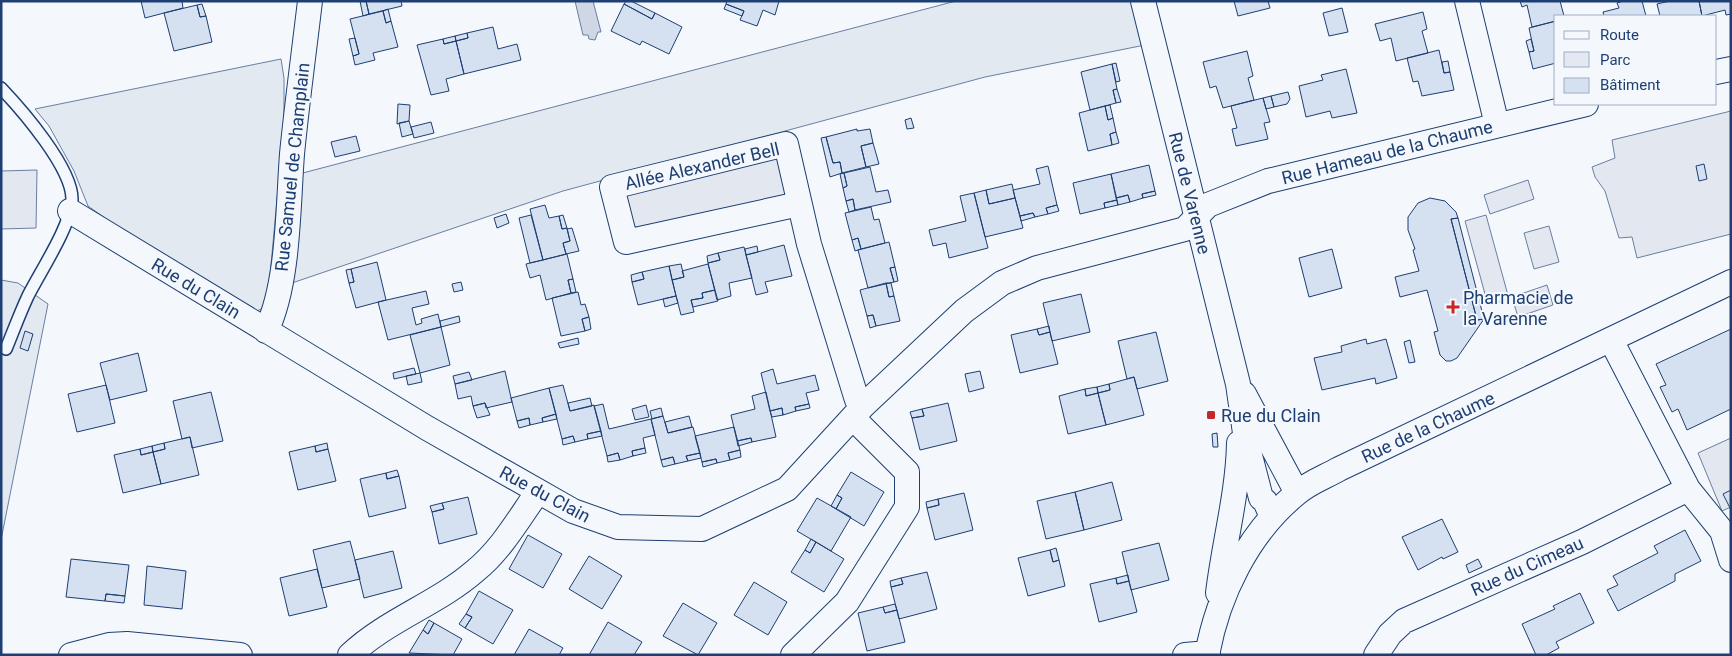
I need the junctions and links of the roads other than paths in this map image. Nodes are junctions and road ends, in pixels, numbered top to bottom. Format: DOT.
graph roads {
  1 [pos="310,1"];
  2 [pos="1143,1"];
  3 [pos="1467,1"];
  4 [pos="1731,69"];
  5 [pos="1717,72"];
  6 [pos="1,88"];
  7 [pos="1582,105"];
  8 [pos="1497,125"];
  9 [pos="799,204"];
  10 [pos="70,211"];
  11 [pos="1195,218"];
  12 [pos="1731,282"];
  13 [pos="266,331"];
  14 [pos="1611,340"];
  15 [pos="6,349"];
  16 [pos="1238,384"];
  17 [pos="859,412"];
  18 [pos="1688,490"];
  19 [pos="1297,492"];
  20 [pos="537,493"];
  21 [pos="1272,517"];
  22 [pos="1731,560"];
  23 [pos="1213,628"];
  24 [pos="1200,654"];
  25 [pos="72,655"];
  26 [pos="240,655"];
  27 [pos="350,655"];
  28 [pos="793,655"];
  29 [pos="1376,655"];
  1 -- 13 [label="street, Rue Samuel de Champlain"];
  2 -- 11 [label="street, Rue de Varenne"];
  3 -- 8 [label="street"];
  4 -- 5 [label="street"];
  6 -- 10 [label="lane"];
  7 -- 8 [label="street, Rue Hameau de la Chaume"];
  8 -- 11 [label="street, Rue Hameau de la Chaume"];
  9 -- 9 [label="street, Allée Alexander Bell"];
  9 -- 17 [label="street, Allée Alexander Bell"];
  10 -- 13 [label="street, Rue du Clain"];
  10 -- 15 [label="lane"];
  11 -- 16 [label="street, Rue de Varenne"];
  11 -- 17 [label="street, Rue du Clain"];
  12 -- 14 [label="street, Rue de la Chaume"];
  13 -- 20 [label="street, Rue du Clain"];
  14 -- 18 [label="street"];
  14 -- 19 [label="street, Rue de la Chaume"];
  16 -- 19 [label="street, Rue de Varenne"];
  16 -- 21 [label="street, Rue de Varenne"];
  16 -- 23 [label="street, Rue de Varenne"];
  17 -- 20 [label="street, Rue du Clain"];
  17 -- 28 [label="street, Allée Alexander Bell"];
  18 -- 22 [label="street"];
  18 -- 29 [label="street, Rue du Cimeau"];
  19 -- 21 [label="street, Rue de la Chaume"];
  20 -- 27 [label="street"];
  21 -- 23 [label="street, Rue de la Chaume"];
  23 -- 24 [label="street, Rue de la Chaume"];
  25 -- 26 [label="street"];
}
